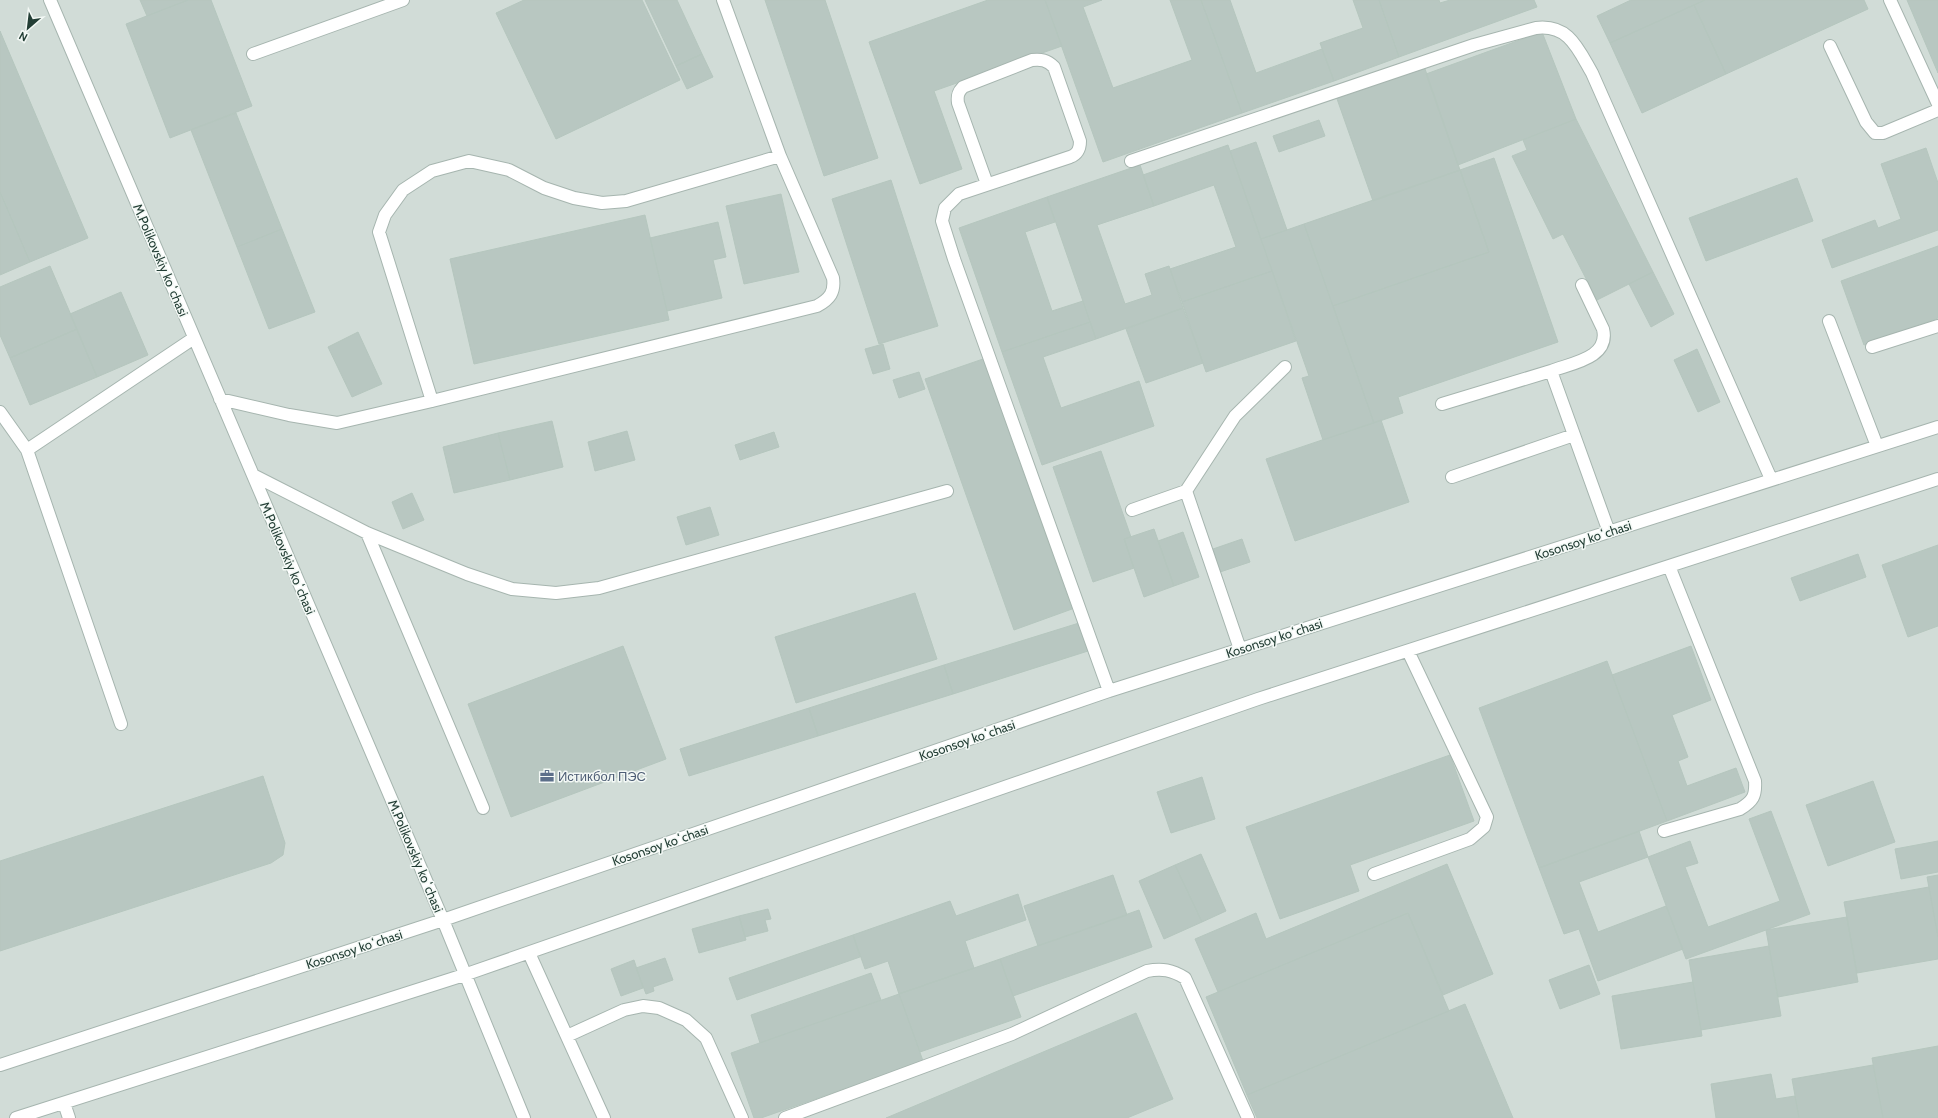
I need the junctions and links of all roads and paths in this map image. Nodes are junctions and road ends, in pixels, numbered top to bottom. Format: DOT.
graph roads {
  1 [pos="50,0"];
  2 [pos="403,0"];
  3 [pos="723,0"];
  4 [pos="1890,0"];
  5 [pos="1830,46"];
  6 [pos="253,54"];
  7 [pos="1938,104"];
  8 [pos="1938,110"];
  9 [pos="780,156"];
  10 [pos="1131,162"];
  11 [pos="987,184"];
  12 [pos="1582,285"];
  13 [pos="1829,322"];
  14 [pos="1938,326"];
  15 [pos="194,338"];
  16 [pos="1872,347"];
  17 [pos="1285,367"];
  18 [pos="1551,371"];
  19 [pos="220,399"];
  20 [pos="432,401"];
  21 [pos="1442,404"];
  22 [pos="0,412"];
  23 [pos="1938,427"];
  24 [pos="1574,435"];
  25 [pos="1877,446"];
  26 [pos="27,450"];
  27 [pos="253,475"];
  28 [pos="1452,477"];
  29 [pos="1771,479"];
  30 [pos="1938,479"];
  31 [pos="948,491"];
  32 [pos="1186,491"];
  33 [pos="1132,510"];
  34 [pos="1609,532"];
  35 [pos="367,533"];
  36 [pos="1669,566"];
  37 [pos="1240,649"];
  38 [pos="1408,651"];
  39 [pos="1110,691"];
  40 [pos="120,724"];
  41 [pos="483,808"];
  42 [pos="1664,831"];
  43 [pos="1374,874"];
  44 [pos="443,920"];
  45 [pos="529,953"];
  46 [pos="464,975"];
  47 [pos="567,1036"];
  48 [pos="0,1065"];
  49 [pos="64,1103"];
  50 [pos="16,1118"];
  51 [pos="69,1118"];
  52 [pos="524,1118"];
  53 [pos="604,1118"];
  54 [pos="742,1118"];
  55 [pos="785,1118"];
  56 [pos="1248,1118"];
  1 -- 15 [label="street, M.Polikovskiy koʻchasi"];
  2 -- 6 [label="street"];
  3 -- 9 [label="street"];
  4 -- 7 [label="street"];
  5 -- 8 [label="street"];
  9 -- 20 [label="street"];
  9 -- 20 [label="street"];
  10 -- 29 [label="street"];
  11 -- 11 [label="street"];
  11 -- 39 [label="street"];
  12 -- 18 [label="street"];
  13 -- 25 [label="street"];
  14 -- 16 [label="street"];
  15 -- 19 [label="street, M.Polikovskiy koʻchasi"];
  15 -- 26 [label="street"];
  17 -- 32 [label="street"];
  18 -- 21 [label="street"];
  18 -- 24 [label="street"];
  19 -- 20 [label="street"];
  19 -- 27 [label="street, M.Polikovskiy koʻchasi"];
  22 -- 26 [label="street"];
  23 -- 25 [label="street, Kosonsoy koʻchasi"];
  24 -- 28 [label="street"];
  24 -- 34 [label="street"];
  25 -- 29 [label="street, Kosonsoy koʻchasi"];
  26 -- 40 [label="street"];
  27 -- 35 [label="street"];
  27 -- 44 [label="street, M.Polikovskiy koʻchasi"];
  29 -- 34 [label="street, Kosonsoy koʻchasi"];
  30 -- 36 [label="street"];
  31 -- 35 [label="street"];
  32 -- 33 [label="street"];
  32 -- 37 [label="street"];
  34 -- 37 [label="street, Kosonsoy koʻchasi"];
  35 -- 41 [label="street"];
  36 -- 38 [label="street"];
  36 -- 42 [label="street"];
  37 -- 39 [label="street, Kosonsoy koʻchasi"];
  38 -- 43 [label="street"];
  38 -- 45 [label="street"];
  39 -- 44 [label="street, Kosonsoy koʻchasi"];
  44 -- 46 [label="street, M.Polikovskiy koʻchasi"];
  44 -- 48 [label="street, Kosonsoy koʻchasi"];
  45 -- 46 [label="street"];
  45 -- 47 [label="street"];
  46 -- 49 [label="street"];
  46 -- 52 [label="street, M.Polikovskiy koʻchasi"];
  47 -- 53 [label="street"];
  47 -- 54 [label="street"];
  49 -- 50 [label="street"];
  49 -- 51 [label="street"];
  55 -- 56 [label="street"];
}
